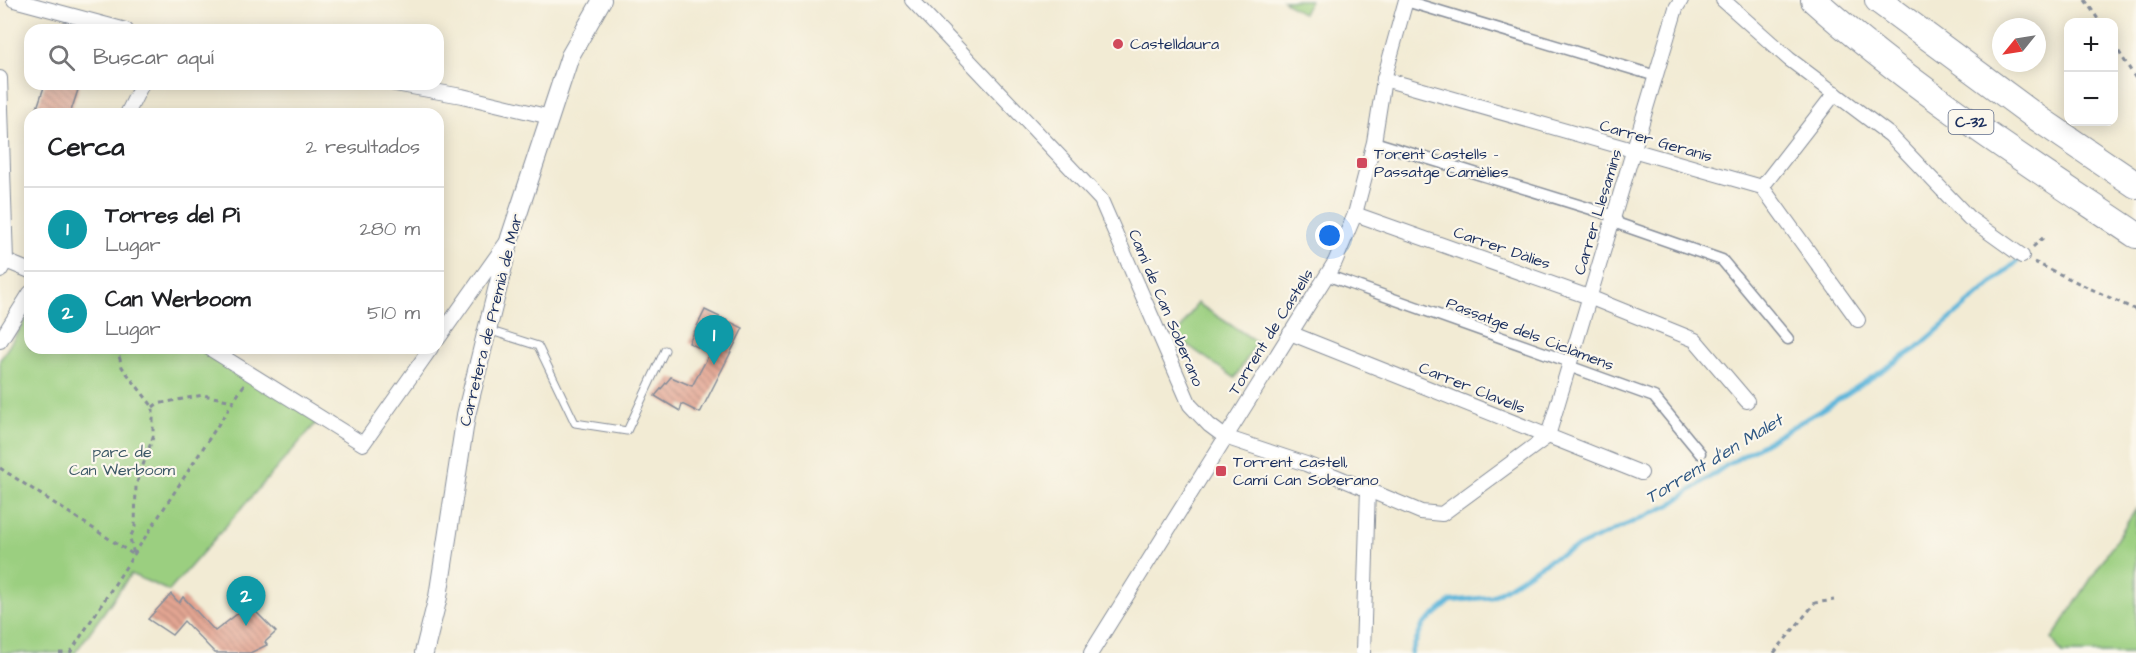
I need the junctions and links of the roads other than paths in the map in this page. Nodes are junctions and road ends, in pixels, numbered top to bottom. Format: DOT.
graph roads {
  1 [pos="14,0"];
  2 [pos="602,0"];
  3 [pos="912,0"];
  4 [pos="1406,0"];
  5 [pos="1681,0"];
  6 [pos="1723,0"];
  7 [pos="1814,0"];
  8 [pos="1878,0"];
  9 [pos="104,24"];
  10 [pos="1656,76"];
  11 [pos="0,78"];
  12 [pos="1384,79"];
  13 [pos="139,90"];
  14 [pos="428,90"];
  15 [pos="1835,93"];
  16 [pos="130,108"];
  17 [pos="550,117"];
  18 [pos="1374,142"];
  19 [pos="1633,152"];
  20 [pos="2136,185"];
  21 [pos="1762,187"];
  22 [pos="1355,214"];
  23 [pos="1614,216"];
  24 [pos="2136,235"];
  25 [pos="510,238"];
  26 [pos="2022,256"];
  27 [pos="3,266"];
  28 [pos="24,270"];
  29 [pos="1326,275"];
  30 [pos="1589,297"];
  31 [pos="24,303"];
  32 [pos="1858,320"];
  33 [pos="486,330"];
  34 [pos="444,331"];
  35 [pos="1290,333"];
  36 [pos="1788,339"];
  37 [pos="0,341"];
  38 [pos="665,350"];
  39 [pos="219,354"];
  40 [pos="427,354"];
  41 [pos="1570,362"];
  42 [pos="1747,401"];
  43 [pos="1548,435"];
  44 [pos="1225,437"];
  45 [pos="1700,453"];
  46 [pos="1641,474"];
  47 [pos="1368,488"];
  48 [pos="424,653"];
  49 [pos="1091,653"];
  50 [pos="1363,653"];
  1 -- 9 [label="street"];
  2 -- 17 [label="street, Carretera de Premià de Mar"];
  3 -- 44 [label="street, Camí de Can Soberano"];
  4 -- 10 [label="street"];
  4 -- 12 [label="street, Torrent de Castells"];
  5 -- 10 [label="street, Carrer Llesamins"];
  6 -- 15 [label="street"];
  7 -- 24 [label="highway, C-32"];
  8 -- 20 [label="highway, C-32"];
  10 -- 19 [label="street, Carrer Llesamins"];
  11 -- 27 [label="street"];
  12 -- 18 [label="street, Torrent de Castells"];
  12 -- 19 [label="street, Carrer Geranis"];
  13 -- 16 [label="street"];
  14 -- 17 [label="street"];
  15 -- 21 [label="street"];
  15 -- 26 [label="street"];
  17 -- 25 [label="street, Carretera de Premià de Mar"];
  18 -- 22 [label="street, Torrent de Castells"];
  18 -- 23 [label="street"];
  19 -- 21 [label="street, Carrer Geranis"];
  19 -- 23 [label="street, Carrer Llesamins"];
  21 -- 32 [label="street"];
  22 -- 29 [label="street, Torrent de Castells"];
  22 -- 30 [label="street, Carrer Dàlies"];
  23 -- 30 [label="street, Carrer Llesamins"];
  23 -- 36 [label="street"];
  25 -- 33 [label="street, Carretera de Premià de Mar"];
  25 -- 34 [label="street"];
  27 -- 28 [label="street"];
  29 -- 35 [label="street, Torrent de Castells"];
  29 -- 41 [label="street, Passatge dels Ciclàmens"];
  30 -- 41 [label="street, Carrer Llesamins"];
  30 -- 42 [label="street, Carrer Dàlies"];
  31 -- 37 [label="street"];
  33 -- 38 [label="lane"];
  33 -- 48 [label="street, Carretera de Premià de Mar"];
  35 -- 43 [label="street, Carrer Clavells"];
  35 -- 44 [label="street, Torrent de Castells"];
  39 -- 40 [label="street"];
  41 -- 43 [label="street, Carrer Llesamins"];
  41 -- 45 [label="street, Passatge dels Ciclàmens"];
  43 -- 46 [label="street, Carrer Clavells"];
  43 -- 47 [label="street, Camí de Can Soberano"];
  44 -- 47 [label="street, Camí de Can Soberano"];
  44 -- 49 [label="street, Torrent de Castells"];
  47 -- 50 [label="street"];
}
